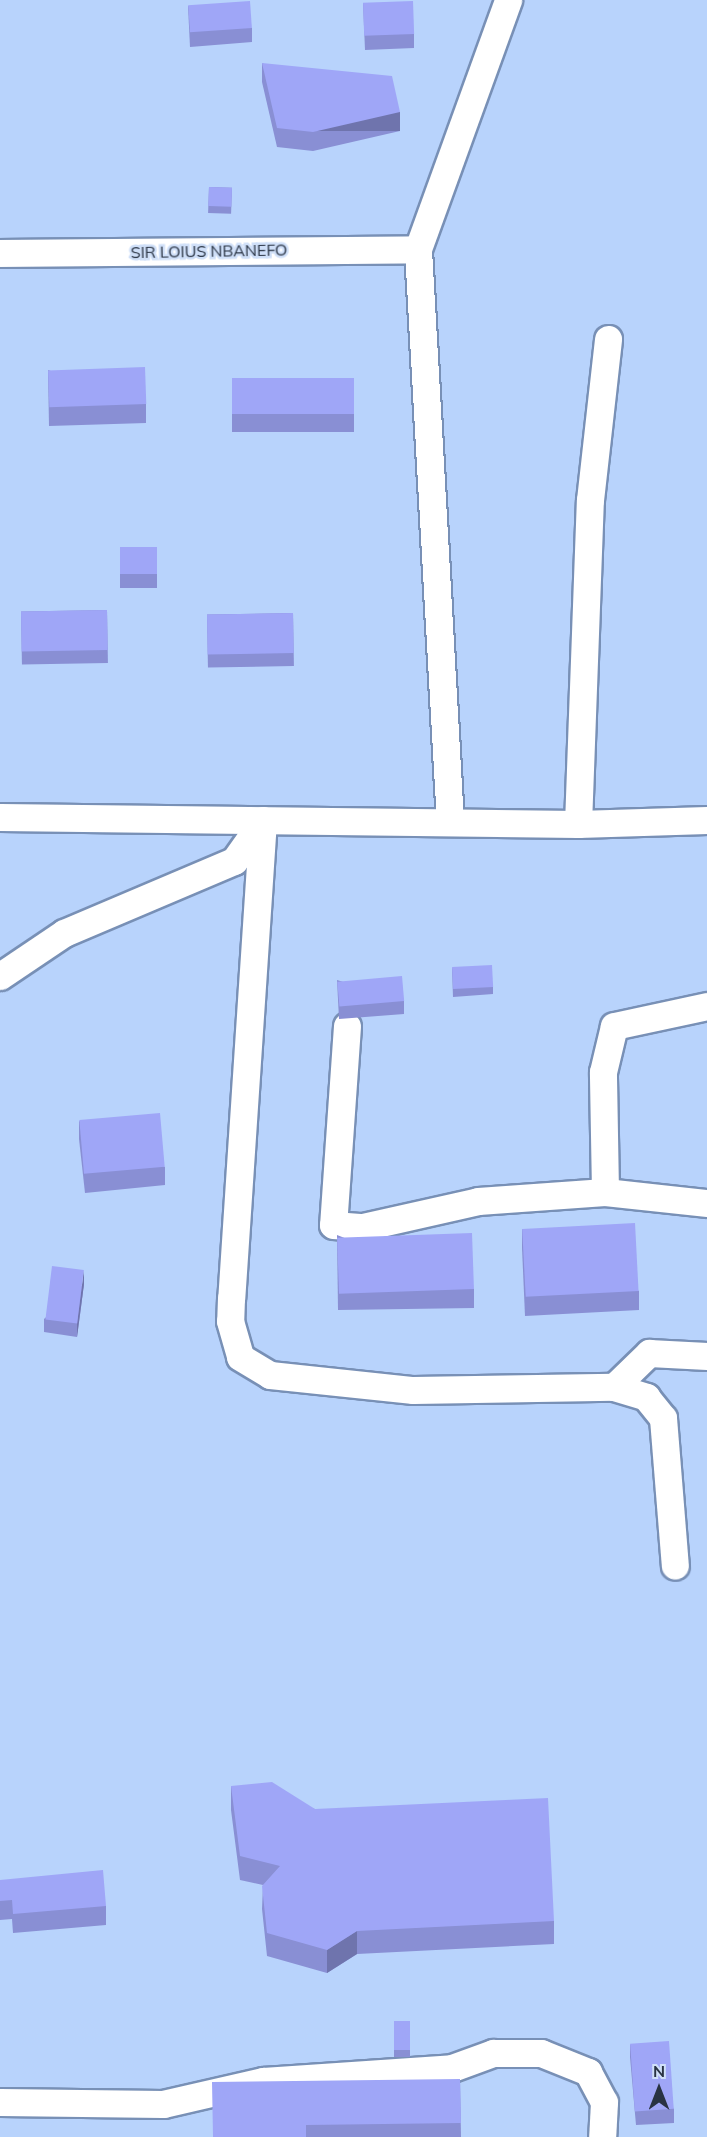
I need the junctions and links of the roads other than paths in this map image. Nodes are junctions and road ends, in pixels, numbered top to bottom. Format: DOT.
graph roads {
  1 [pos="508,0"];
  2 [pos="418,249"];
  3 [pos="0,253"];
  4 [pos="608,339"];
  5 [pos="0,817"];
  6 [pos="263,820"];
  7 [pos="707,820"];
  8 [pos="450,822"];
  9 [pos="578,824"];
  10 [pos="0,976"];
  11 [pos="707,1006"];
  12 [pos="347,1026"];
  13 [pos="605,1192"];
  14 [pos="707,1203"];
  15 [pos="707,1356"];
  16 [pos="614,1387"];
  17 [pos="675,1566"];
  18 [pos="0,2102"];
  19 [pos="602,2137"];
  1 -- 2 [label="street"];
  2 -- 3 [label="street, SIR LOIUS NBANEFO"];
  2 -- 8 [label="street"];
  4 -- 9 [label="street"];
  5 -- 6 [label="street"];
  6 -- 8 [label="street"];
  6 -- 10 [label="street"];
  6 -- 16 [label="street"];
  7 -- 9 [label="street"];
  8 -- 9 [label="street"];
  11 -- 13 [label="street"];
  12 -- 13 [label="street"];
  13 -- 14 [label="street"];
  15 -- 16 [label="street"];
  16 -- 17 [label="street"];
  18 -- 19 [label="street"];
}
